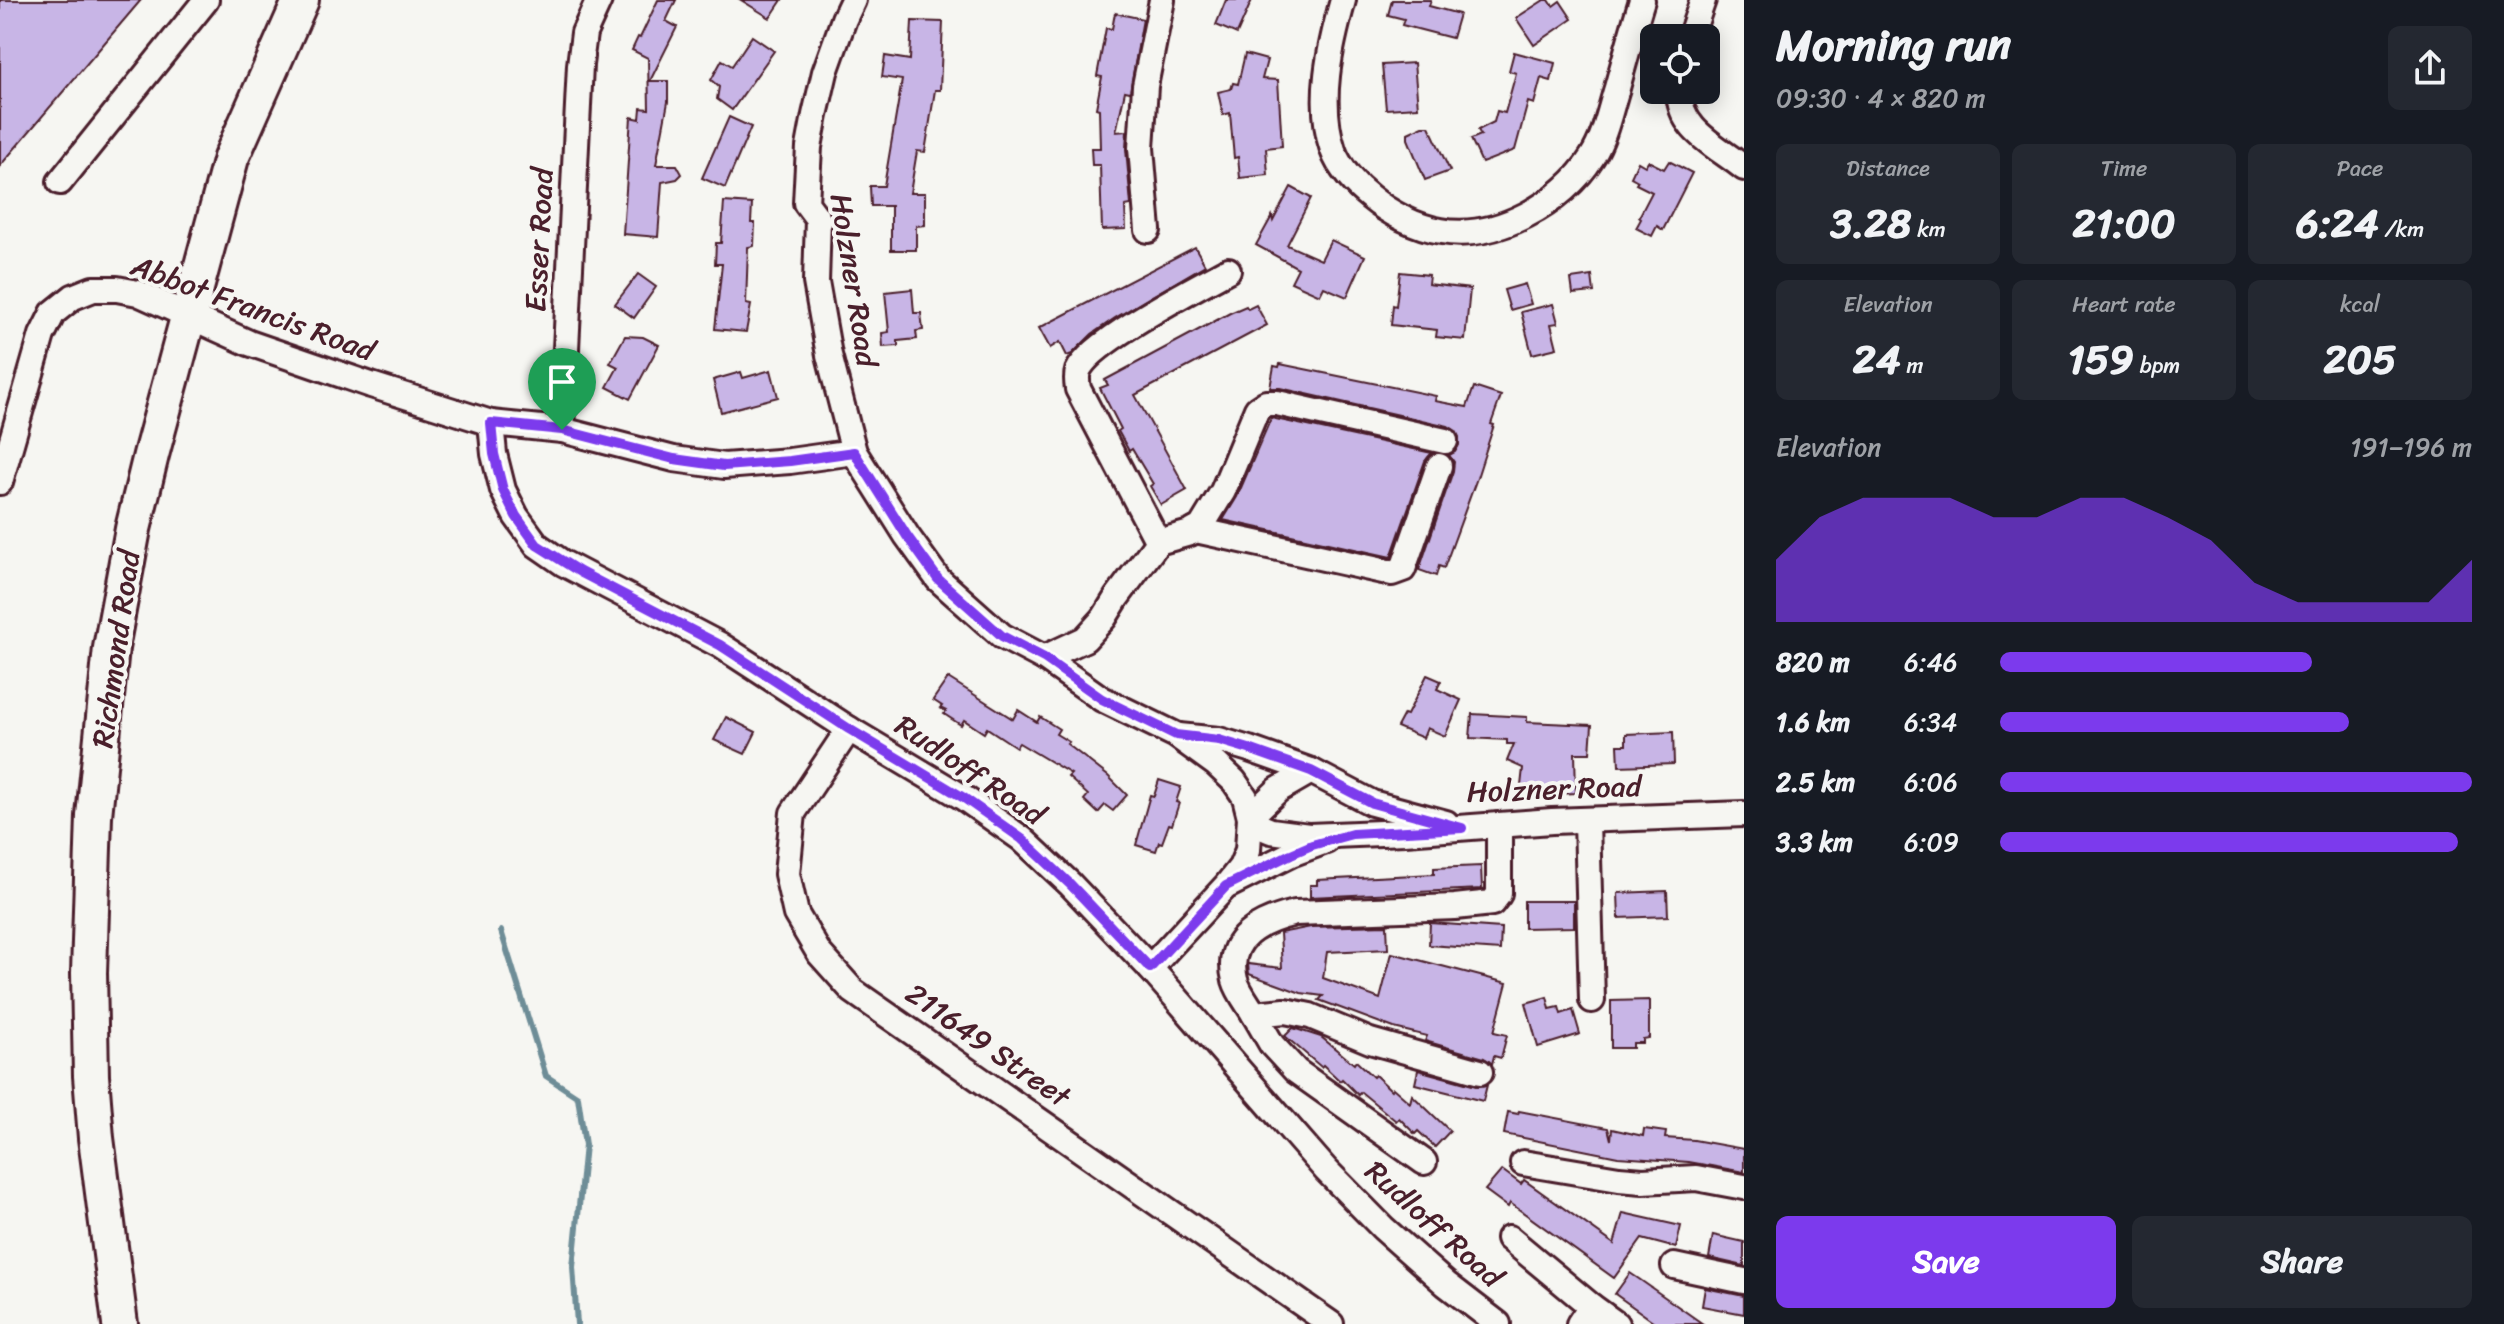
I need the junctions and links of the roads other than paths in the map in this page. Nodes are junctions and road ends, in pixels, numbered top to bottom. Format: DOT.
graph roads {
  1 [pos="206,0"];
  2 [pos="301,0"];
  3 [pos="599,0"];
  4 [pos="853,0"];
  5 [pos="1162,0"];
  6 [pos="1343,0"];
  7 [pos="1642,0"];
  8 [pos="1703,0"];
  9 [pos="1695,24"];
  10 [pos="1681,104"];
  11 [pos="1744,168"];
  12 [pos="60,182"];
  13 [pos="1148,230"];
  14 [pos="1228,270"];
  15 [pos="189,314"];
  16 [pos="491,423"];
  17 [pos="562,430"];
  18 [pos="1445,441"];
  19 [pos="854,452"];
  20 [pos="1439,466"];
  21 [pos="0,482"];
  22 [pos="1196,530"];
  23 [pos="1158,542"];
  24 [pos="1044,658"];
  25 [pos="849,729"];
  26 [pos="1176,735"];
  27 [pos="1311,771"];
  28 [pos="1744,814"];
  29 [pos="1250,817"];
  30 [pos="1593,820"];
  31 [pos="1499,825"];
  32 [pos="1462,828"];
  33 [pos="1352,834"];
  34 [pos="1226,886"];
  35 [pos="1150,968"];
  36 [pos="1598,1000"];
  37 [pos="1254,1014"];
  38 [pos="1480,1072"];
  39 [pos="1424,1162"];
  40 [pos="1523,1163"];
  41 [pos="1744,1187"];
  42 [pos="1509,1238"];
  43 [pos="1674,1266"];
  44 [pos="1744,1281"];
  45 [pos="1585,1315"];
  46 [pos="120,1324"];
  47 [pos="1331,1324"];
  48 [pos="1498,1324"];
  49 [pos="1616,1324"];
  1 -- 12 [label="street"];
  2 -- 15 [label="highway, Richmond Road"];
  3 -- 17 [label="street, Esser Road"];
  4 -- 19 [label="street, Holzner Road"];
  5 -- 13 [label="street"];
  6 -- 7 [label="street"];
  8 -- 9 [label="street"];
  10 -- 11 [label="street"];
  14 -- 23 [label="street"];
  15 -- 16 [label="street, Abbot Francis Road"];
  15 -- 21 [label="street, Abbot Francis Road"];
  15 -- 46 [label="highway, Richmond Road"];
  16 -- 17 [label="street, Abbot Francis Road"];
  16 -- 25 [label="street, Rudloff Road"];
  17 -- 19 [label="street"];
  18 -- 22 [label="street"];
  19 -- 24 [label="street, Holzner Road"];
  20 -- 22 [label="street"];
  22 -- 23 [label="street"];
  23 -- 24 [label="street"];
  24 -- 26 [label="street, Holzner Road"];
  25 -- 35 [label="street, Rudloff Road"];
  25 -- 47 [label="street, 211649 Street"];
  26 -- 27 [label="street, Holzner Road"];
  26 -- 29 [label="street, Holzner Road"];
  27 -- 29 [label="street"];
  27 -- 32 [label="street, Holzner Road"];
  28 -- 30 [label="street, Holzner Road"];
  29 -- 33 [label="street"];
  29 -- 34 [label="street"];
  30 -- 31 [label="street, Holzner Road"];
  30 -- 36 [label="street"];
  31 -- 32 [label="street, Holzner Road"];
  31 -- 37 [label="street"];
  32 -- 33 [label="street"];
  33 -- 34 [label="street"];
  34 -- 35 [label="street"];
  35 -- 48 [label="street, Rudloff Road"];
  37 -- 38 [label="street"];
  37 -- 39 [label="street"];
  40 -- 41 [label="street"];
  42 -- 45 [label="street"];
  43 -- 44 [label="street"];
  45 -- 49 [label="street"];
}
